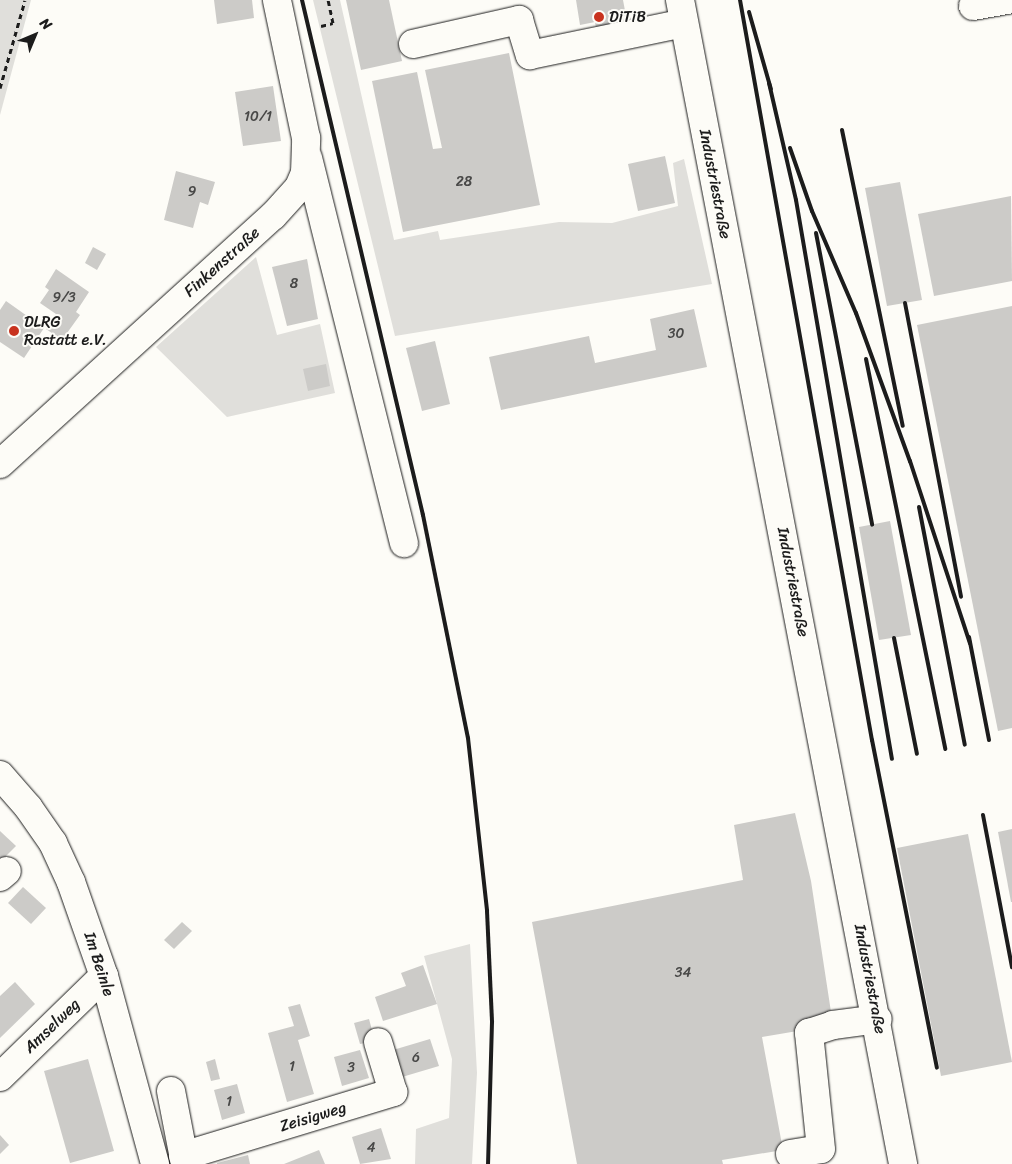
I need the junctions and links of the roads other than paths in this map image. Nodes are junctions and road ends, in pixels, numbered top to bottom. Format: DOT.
graph roads {
  1 [pos="276,0"];
  2 [pos="1008,0"];
  3 [pos="973,6"];
  4 [pos="682,11"];
  5 [pos="413,44"];
  6 [pos="307,156"];
  7 [pos="0,464"];
  8 [pos="404,543"];
  9 [pos="2,781"];
  10 [pos="104,976"];
  11 [pos="878,1019"];
  12 [pos="378,1042"];
  13 [pos="0,1077"];
  14 [pos="171,1091"];
  15 [pos="790,1154"];
  16 [pos="184,1160"];
  17 [pos="155,1164"];
  18 [pos="903,1164"];
  1 -- 6 [label="street, Finkenstraße"];
  2 -- 3 [label="street"];
  4 -- 5 [label="street"];
  4 -- 11 [label="street, Industriestraße"];
  6 -- 7 [label="street, Finkenstraße"];
  6 -- 8 [label="street"];
  9 -- 10 [label="street, Im Beinle"];
  10 -- 13 [label="street, Amselweg"];
  10 -- 17 [label="street, Im Beinle"];
  11 -- 15 [label="street"];
  11 -- 18 [label="street, Industriestraße"];
  12 -- 16 [label="street, Zeisigweg"];
  14 -- 16 [label="street"];
}
